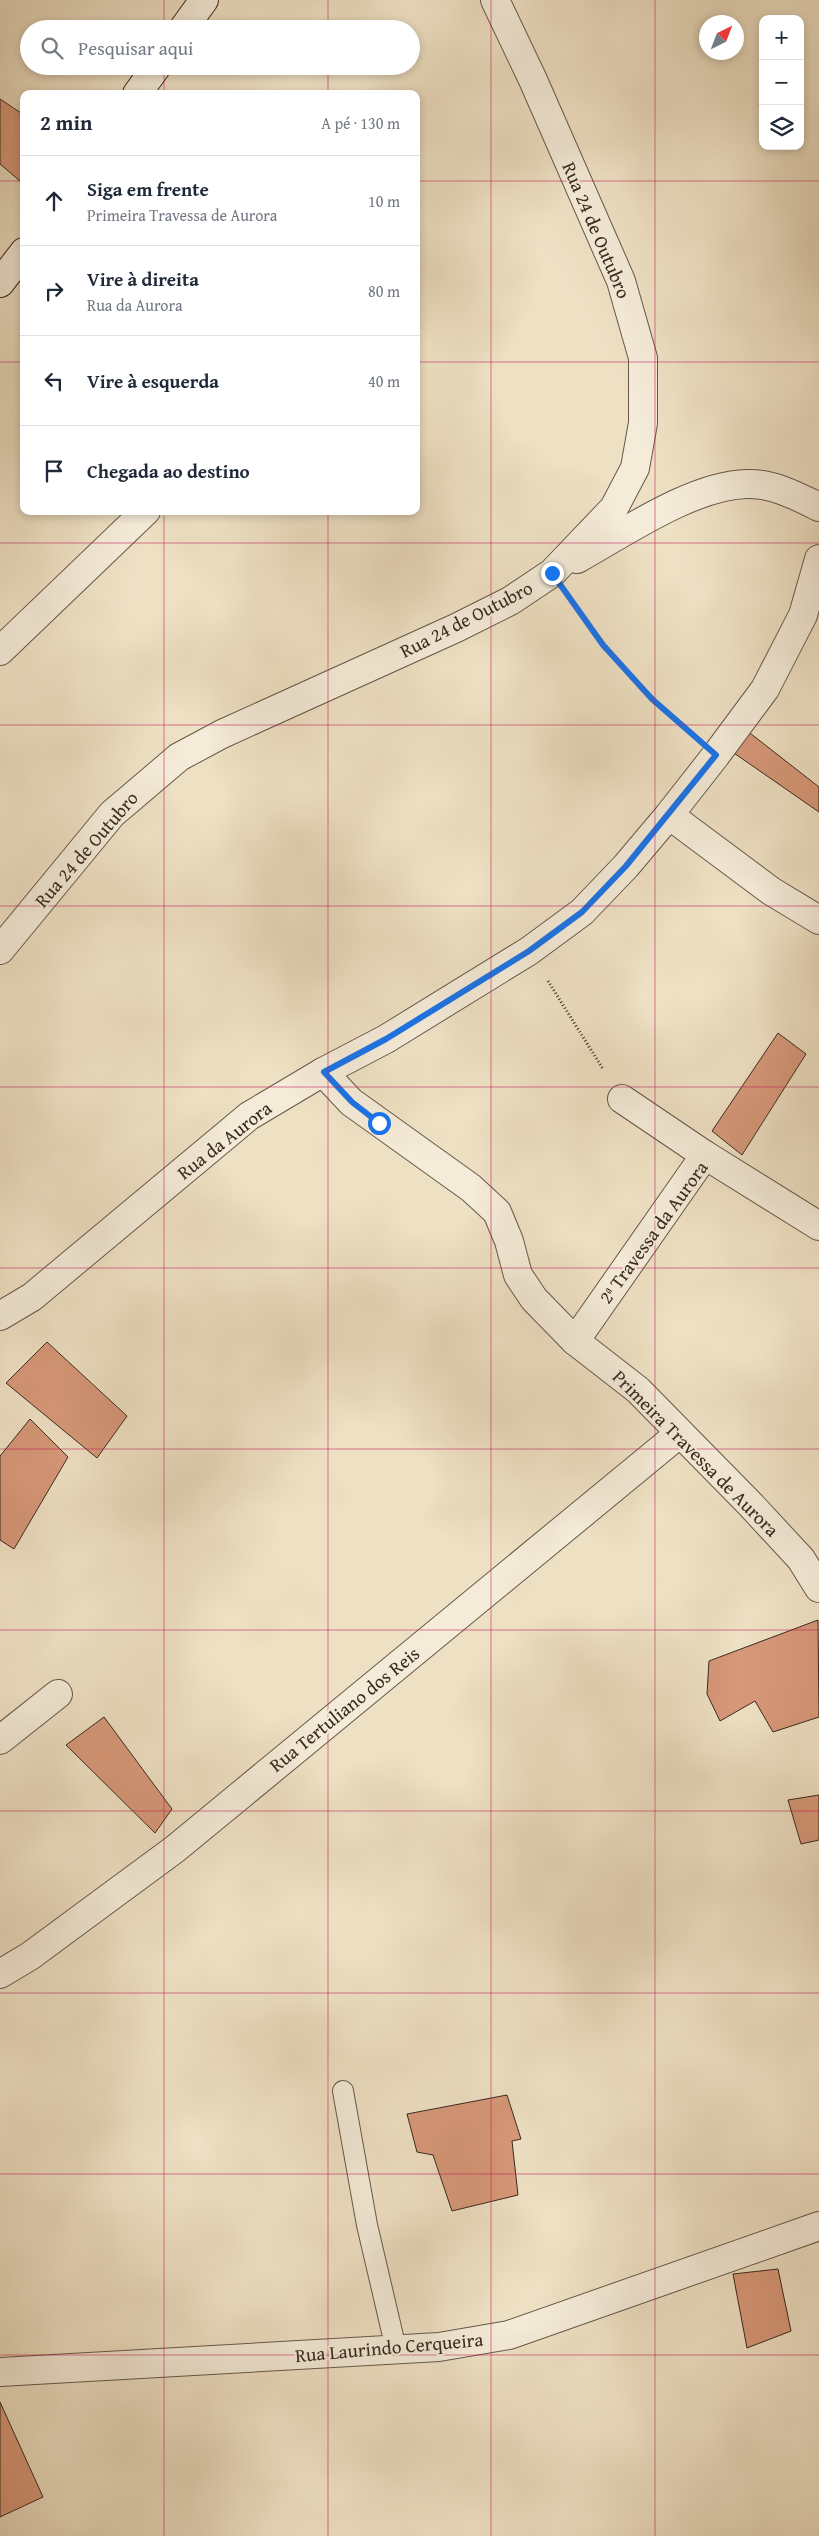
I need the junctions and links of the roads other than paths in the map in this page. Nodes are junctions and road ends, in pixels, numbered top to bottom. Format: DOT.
graph roads {
  1 [pos="204,0"];
  2 [pos="495,0"];
  3 [pos="190,20"];
  4 [pos="151,75"];
  5 [pos="140,90"];
  6 [pos="20,257"];
  7 [pos="0,283"];
  8 [pos="819,507"];
  9 [pos="142,515"];
  10 [pos="819,559"];
  11 [pos="552,573"];
  12 [pos="0,651"];
  13 [pos="669,815"];
  14 [pos="819,920"];
  15 [pos="0,950"];
  16 [pos="324,1072"];
  17 [pos="622,1099"];
  18 [pos="705,1156"];
  19 [pos="819,1226"];
  20 [pos="0,1316"];
  21 [pos="575,1340"];
  22 [pos="679,1434"];
  23 [pos="819,1588"];
  24 [pos="58,1694"];
  25 [pos="0,1740"];
  26 [pos="0,1974"];
  27 [pos="343,2091"];
  28 [pos="819,2226"];
  29 [pos="396,2349"];
  30 [pos="0,2372"];
  1 -- 3 [label="street"];
  2 -- 11 [label="street, Rua 24 de Outubro"];
  4 -- 5 [label="street"];
  6 -- 7 [label="street"];
  8 -- 11 [label="street"];
  9 -- 12 [label="street"];
  10 -- 13 [label="street, Rua da Aurora"];
  11 -- 15 [label="street, Rua 24 de Outubro"];
  13 -- 14 [label="street"];
  13 -- 16 [label="street, Rua da Aurora"];
  16 -- 20 [label="street, Rua da Aurora"];
  16 -- 21 [label="street, Primeira Travessa de Aurora"];
  17 -- 18 [label="street"];
  18 -- 19 [label="street, 2ª Travessa da Aurora"];
  18 -- 21 [label="street, 2ª Travessa da Aurora"];
  21 -- 22 [label="street, Primeira Travessa de Aurora"];
  22 -- 23 [label="street, Primeira Travessa de Aurora"];
  22 -- 26 [label="street, Rua Tertuliano dos Reis"];
  24 -- 25 [label="street"];
  27 -- 29 [label="lane"];
  28 -- 29 [label="street, Rua Laurindo Cerqueira"];
  29 -- 30 [label="street, Rua Laurindo Cerqueira"];
}
